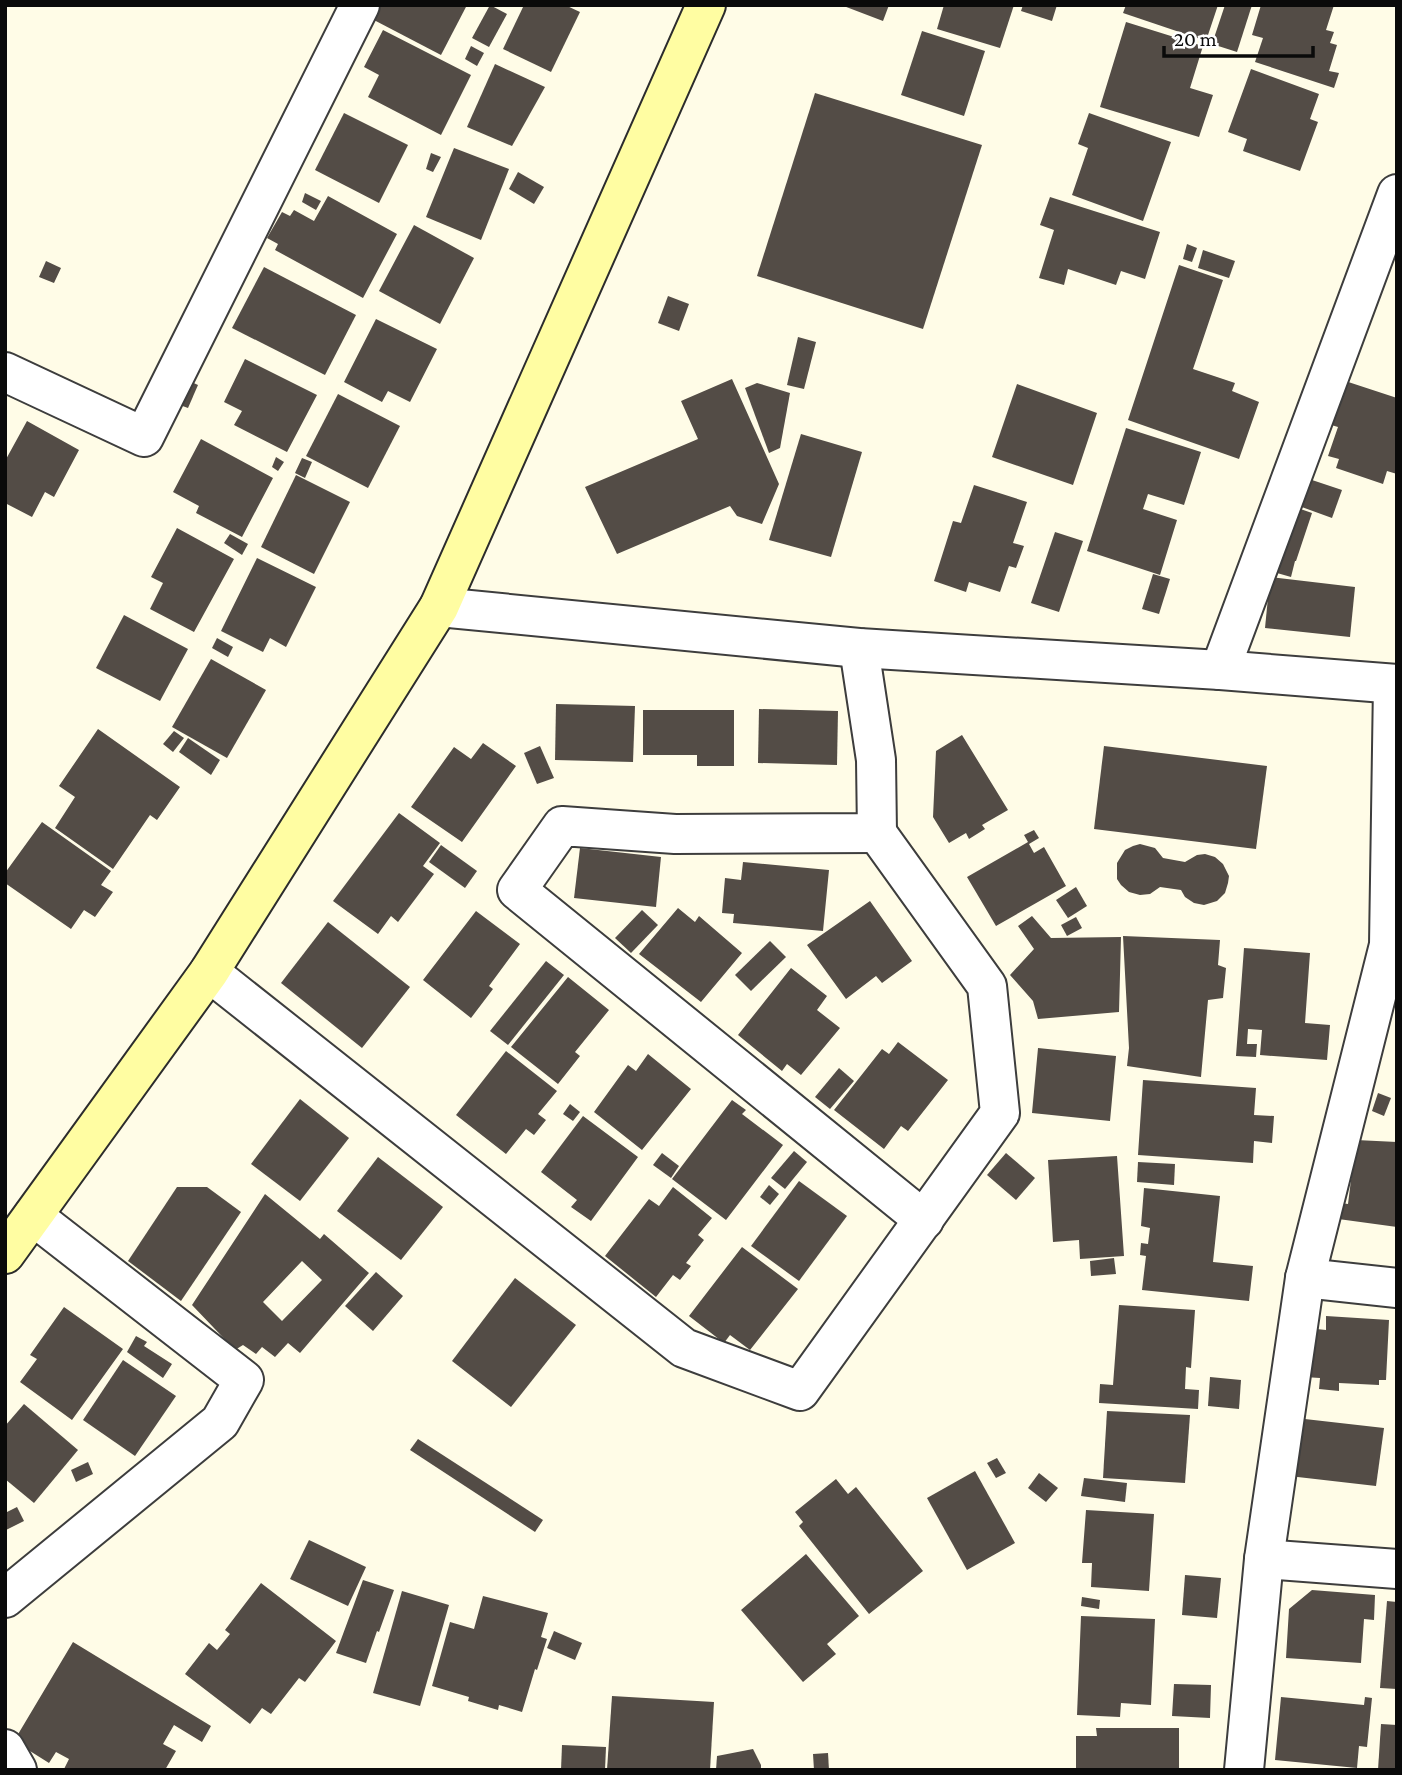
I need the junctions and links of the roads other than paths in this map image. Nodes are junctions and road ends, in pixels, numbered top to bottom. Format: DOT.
graph roads {
  1 [pos="360,5"];
  2 [pos="705,6"];
  3 [pos="1397,194"];
  4 [pos="5,372"];
  5 [pos="439,607"];
  6 [pos="859,648"];
  7 [pos="1220,670"];
  8 [pos="1395,684"];
  9 [pos="877,833"];
  10 [pos="209,972"];
  11 [pos="33,1216"];
  12 [pos="924,1220"];
  13 [pos="5,1254"];
  14 [pos="1305,1278"];
  15 [pos="1397,1288"];
  16 [pos="1264,1559"];
  17 [pos="1397,1569"];
  18 [pos="5,1598"];
  19 [pos="5,1749"];
  20 [pos="17,1770"];
  21 [pos="1244,1770"];
  1 -- 4 [label="street"];
  2 -- 5 [label="street"];
  3 -- 7 [label="street"];
  5 -- 6 [label="street"];
  5 -- 10 [label="street"];
  6 -- 7 [label="street"];
  6 -- 9 [label="street"];
  7 -- 8 [label="street"];
  8 -- 14 [label="street"];
  9 -- 12 [label="street"];
  9 -- 12 [label="street"];
  10 -- 11 [label="street"];
  10 -- 12 [label="street"];
  11 -- 13 [label="street"];
  11 -- 18 [label="street"];
  14 -- 15 [label="street"];
  14 -- 16 [label="street"];
  16 -- 17 [label="street"];
  16 -- 21 [label="street"];
  19 -- 20 [label="street"];
}
